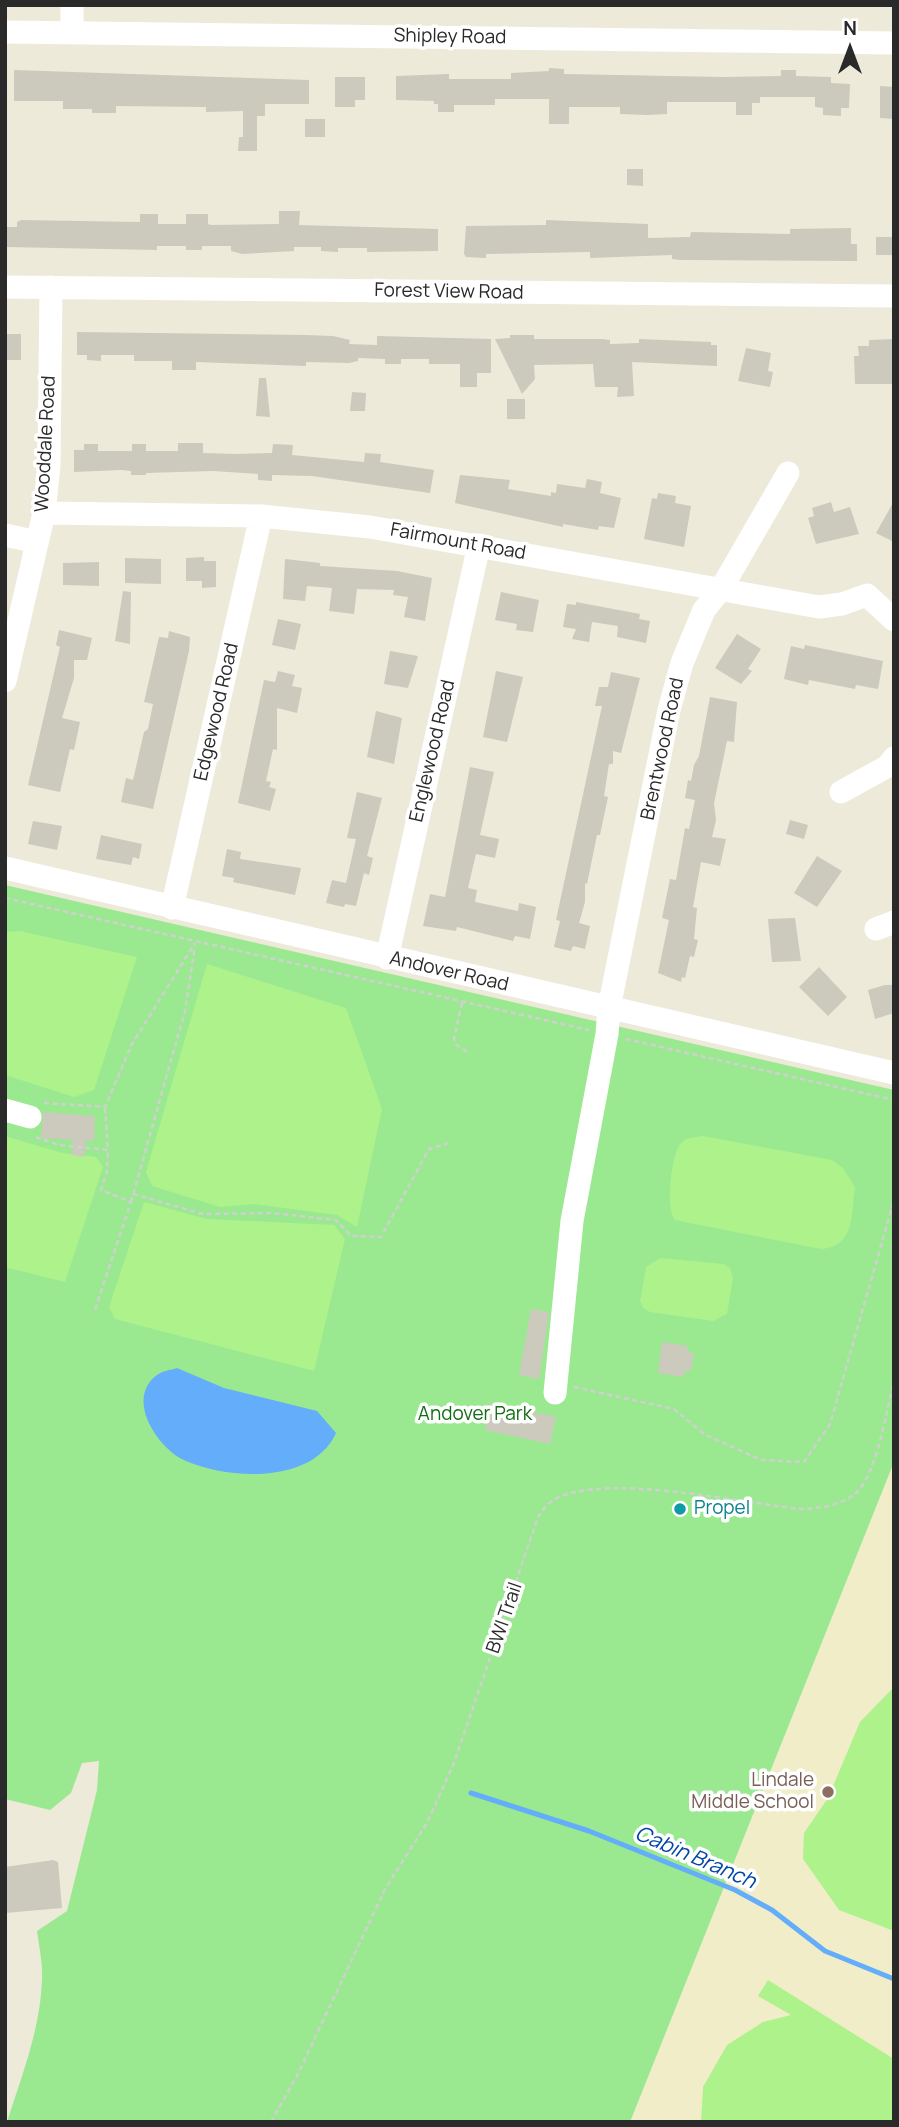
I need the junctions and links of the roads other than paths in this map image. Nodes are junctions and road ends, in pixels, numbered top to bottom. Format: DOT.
graph roads {
  1 [pos="72,5"];
  2 [pos="5,32"];
  3 [pos="72,33"];
  4 [pos="894,43"];
  5 [pos="5,287"];
  6 [pos="51,287"];
  7 [pos="894,296"];
  8 [pos="788,473"];
  9 [pos="44,513"];
  10 [pos="261,516"];
  11 [pos="5,535"];
  12 [pos="37,542"];
  13 [pos="479,545"];
  14 [pos="721,589"];
  15 [pos="894,620"];
  16 [pos="5,681"];
  17 [pos="894,758"];
  18 [pos="841,792"];
  19 [pos="5,868"];
  20 [pos="172,908"];
  21 [pos="387,958"];
  22 [pos="610,1008"];
  23 [pos="894,1073"];
  24 [pos="5,1110"];
  25 [pos="30,1117"];
  26 [pos="555,1388"];
  1 -- 3 [label="street"];
  2 -- 3 [label="street, Shipley Road"];
  3 -- 4 [label="street, Shipley Road"];
  5 -- 6 [label="street, Forest View Road"];
  6 -- 7 [label="street, Forest View Road"];
  6 -- 9 [label="street, Wooddale Road"];
  8 -- 14 [label="street, Brentwood Road"];
  9 -- 10 [label="street, Fairmount Road"];
  9 -- 12 [label="street, Wooddale Road"];
  10 -- 13 [label="street, Fairmount Road"];
  10 -- 20 [label="street, Edgewood Road"];
  11 -- 12 [label="street"];
  12 -- 16 [label="street, Wooddale Road"];
  13 -- 14 [label="street, Fairmount Road"];
  13 -- 21 [label="street, Englewood Road"];
  14 -- 15 [label="street, Fairmount Road"];
  14 -- 22 [label="street, Brentwood Road"];
  17 -- 18 [label="street"];
  19 -- 20 [label="street, Andover Road"];
  20 -- 21 [label="street, Andover Road"];
  21 -- 22 [label="street, Andover Road"];
  22 -- 23 [label="street, Andover Road"];
  22 -- 26 [label="street, Brentwood Road"];
  24 -- 25 [label="street"];
}
